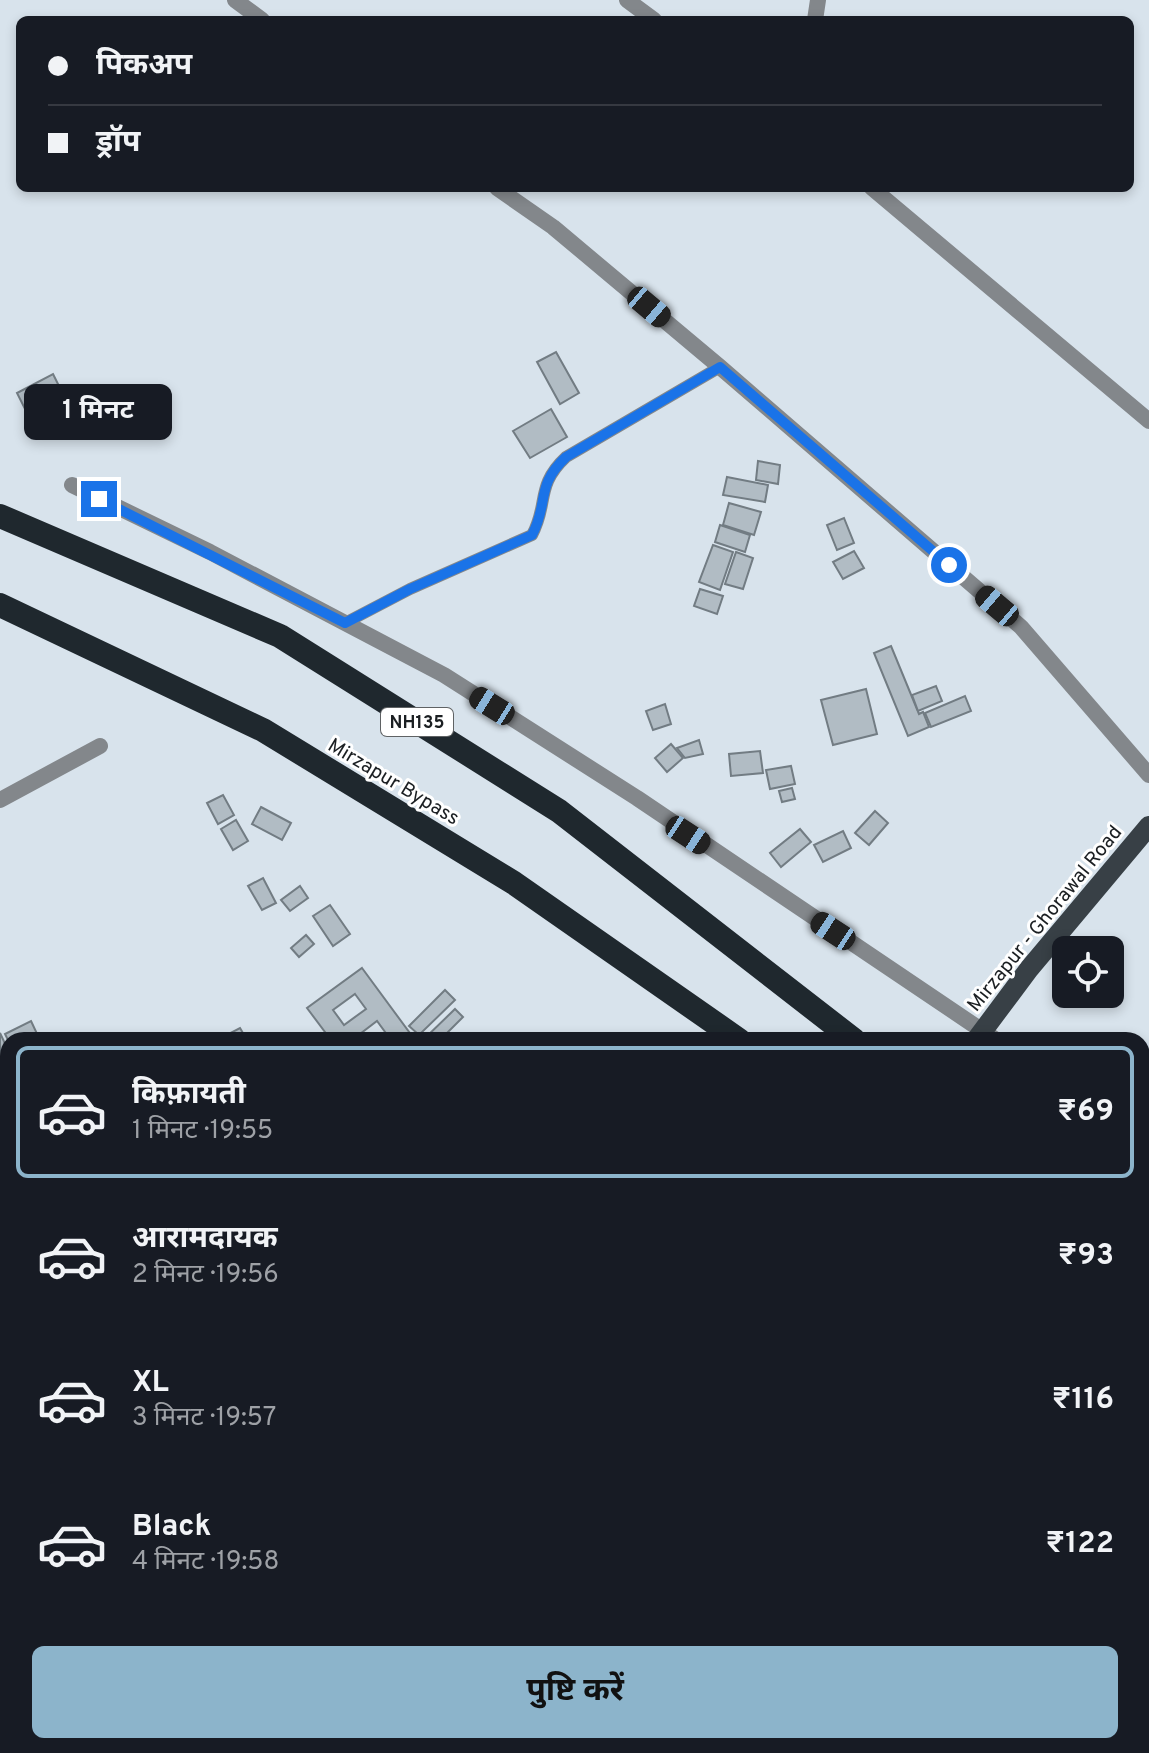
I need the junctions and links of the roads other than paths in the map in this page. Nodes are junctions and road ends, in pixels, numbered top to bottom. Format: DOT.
graph roads {
  1 [pos="235,0"];
  2 [pos="627,0"];
  3 [pos="257,16"];
  4 [pos="649,16"];
  5 [pos="503,192"];
  6 [pos="877,192"];
  7 [pos="720,367"];
  8 [pos="1149,421"];
  9 [pos="72,485"];
  10 [pos="0,516"];
  11 [pos="0,605"];
  12 [pos="345,623"];
  13 [pos="100,746"];
  14 [pos="1149,775"];
  15 [pos="0,800"];
  16 [pos="1149,826"];
  17 [pos="728,1032"];
  18 [pos="844,1032"];
  19 [pos="979,1032"];
  20 [pos="989,1032"];
  1 -- 3 [label="street"];
  2 -- 4 [label="street"];
  5 -- 7 [label="street"];
  6 -- 8 [label="street"];
  7 -- 12 [label="lane"];
  7 -- 14 [label="street"];
  9 -- 12 [label="street"];
  10 -- 18 [label="highway, NH135"];
  11 -- 17 [label="highway, Mirzapur Bypass"];
  12 -- 19 [label="street"];
  13 -- 15 [label="street"];
  16 -- 20 [label="main road, Mirzapur - Ghorawal Road"];
}
